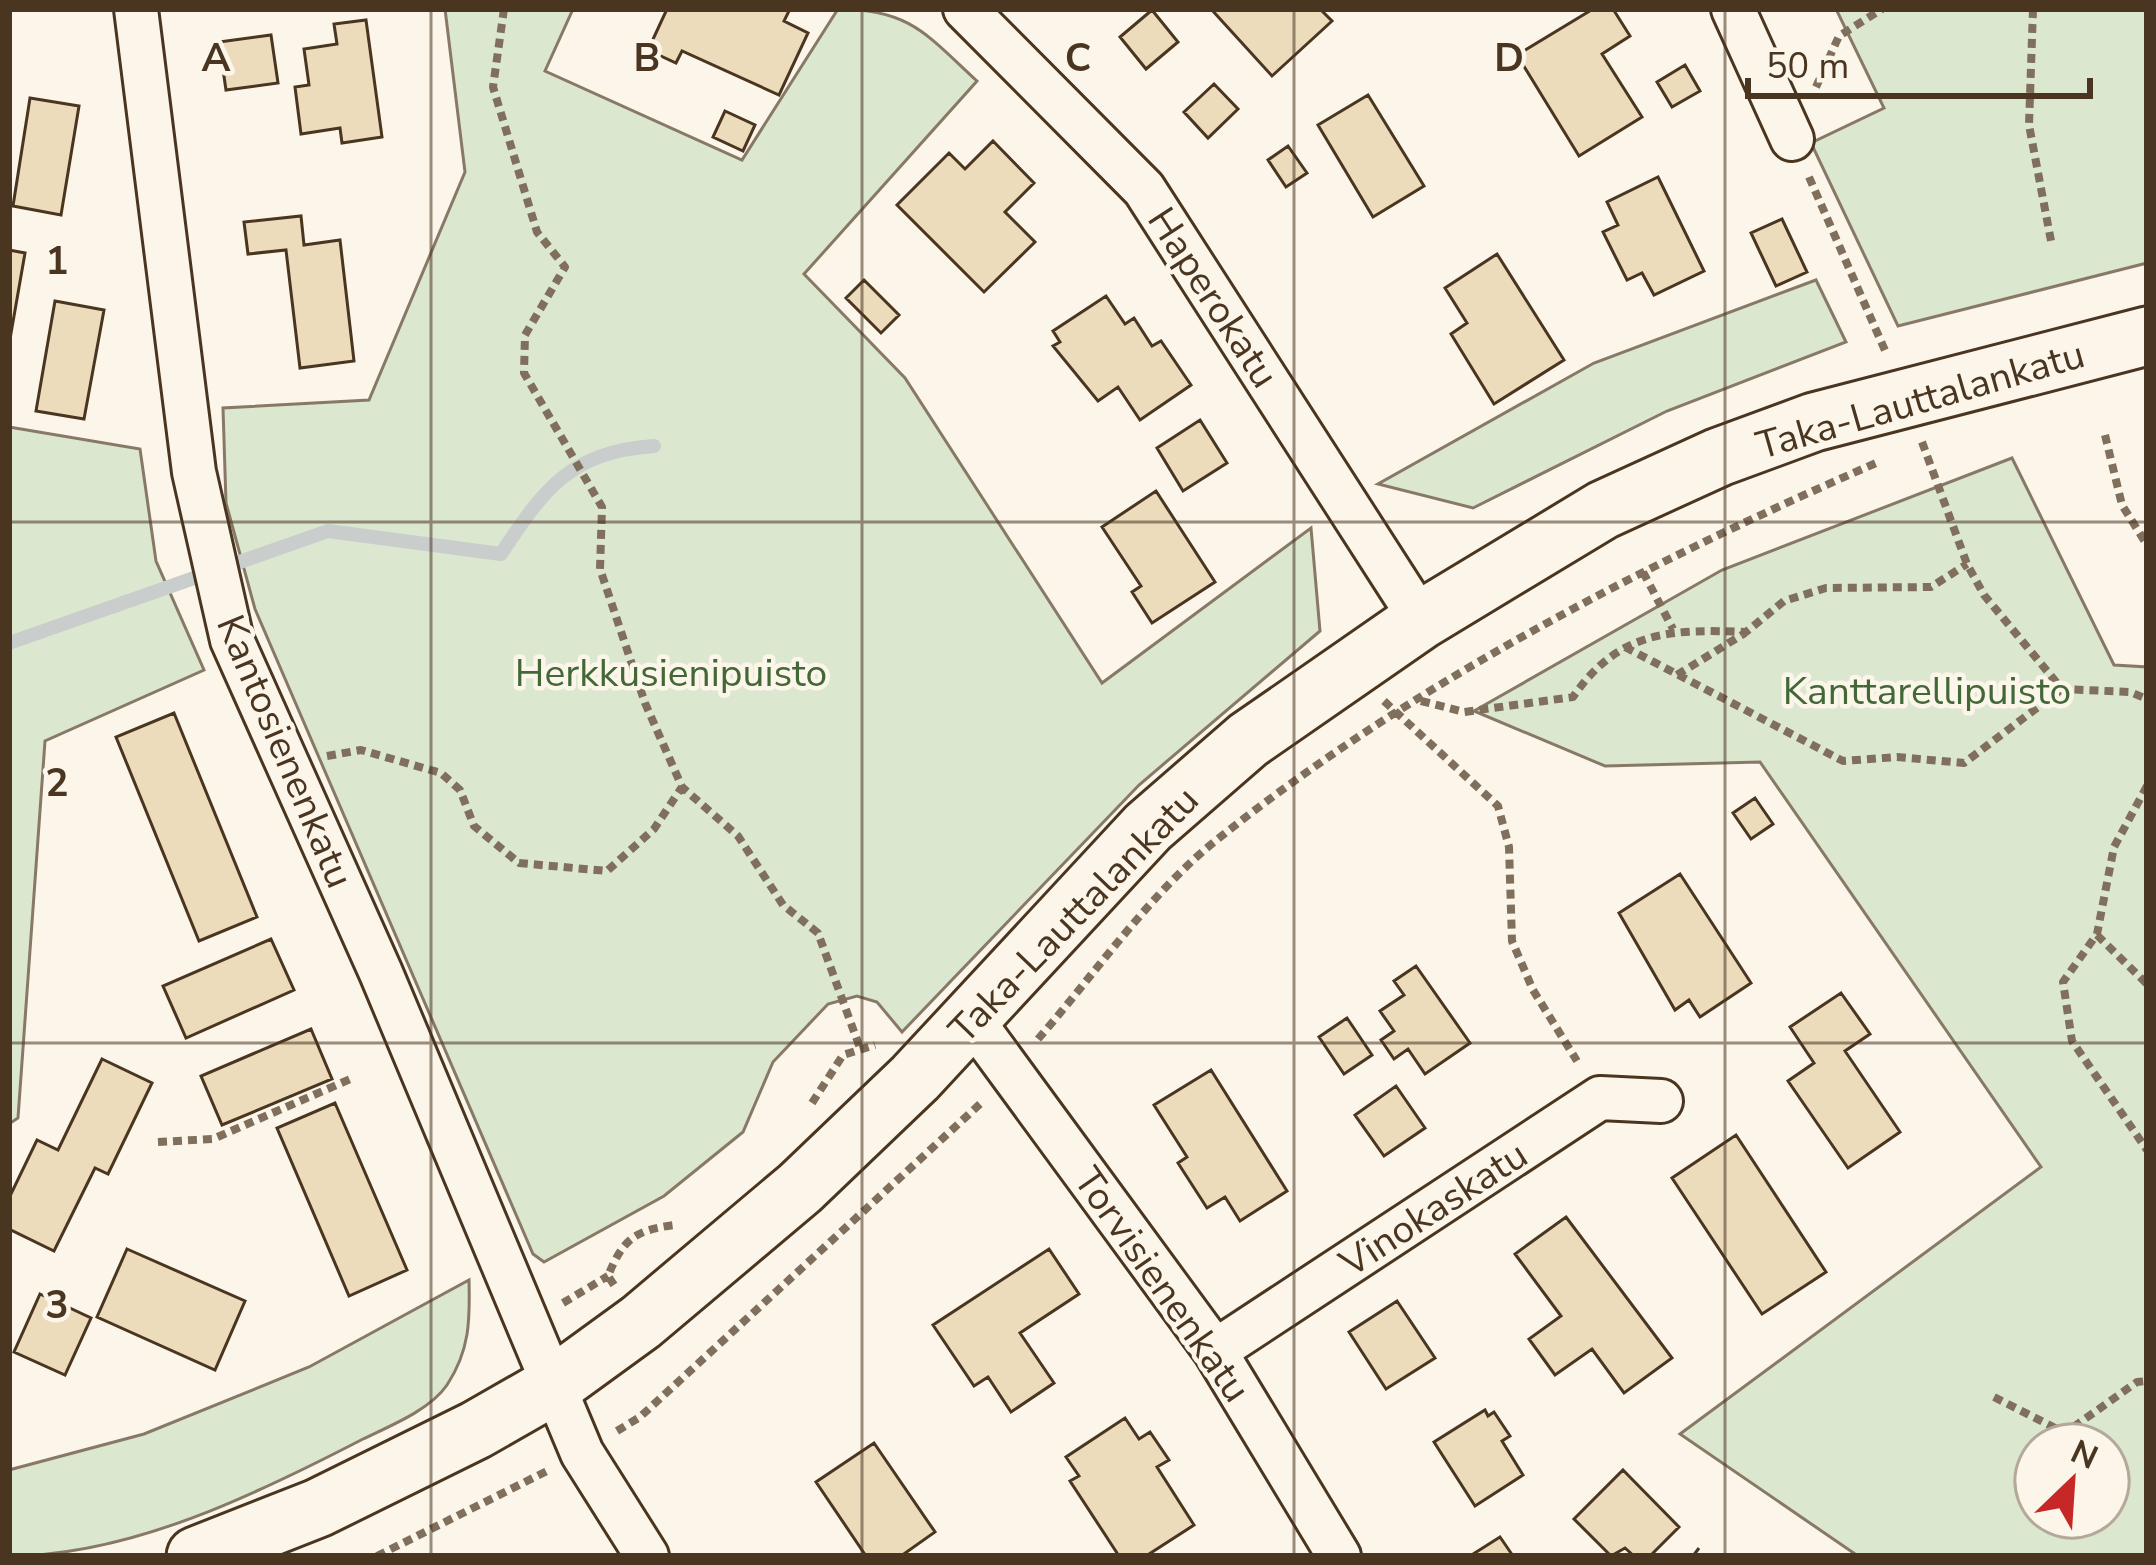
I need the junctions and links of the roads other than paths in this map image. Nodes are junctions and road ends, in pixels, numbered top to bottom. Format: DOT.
graph roads {
  1 [pos="136,9"];
  2 [pos="964,9"];
  3 [pos="1733,9"];
  4 [pos="1792,139"];
  5 [pos="2147,336"];
  6 [pos="1421,620"];
  7 [pos="973,1021"];
  8 [pos="1661,1101"];
  9 [pos="1215,1352"];
  10 [pos="554,1386"];
  11 [pos="196,1556"];
  12 [pos="647,1556"];
  13 [pos="1340,1556"];
  1 -- 10 [label="street, Kantosienenkatu"];
  2 -- 6 [label="street, Haperokatu"];
  3 -- 4 [label="street"];
  5 -- 6 [label="main road, Taka-Lauttalankatu"];
  6 -- 7 [label="main road, Taka-Lauttalankatu"];
  7 -- 9 [label="street, Torvisienenkatu"];
  7 -- 10 [label="main road, Taka-Lauttalankatu"];
  8 -- 9 [label="street, Vinokaskatu"];
  9 -- 13 [label="street, Torvisienenkatu"];
  10 -- 11 [label="main road, Taka-Lauttalankatu"];
  10 -- 12 [label="street, Kantosienenkatu"];
}
